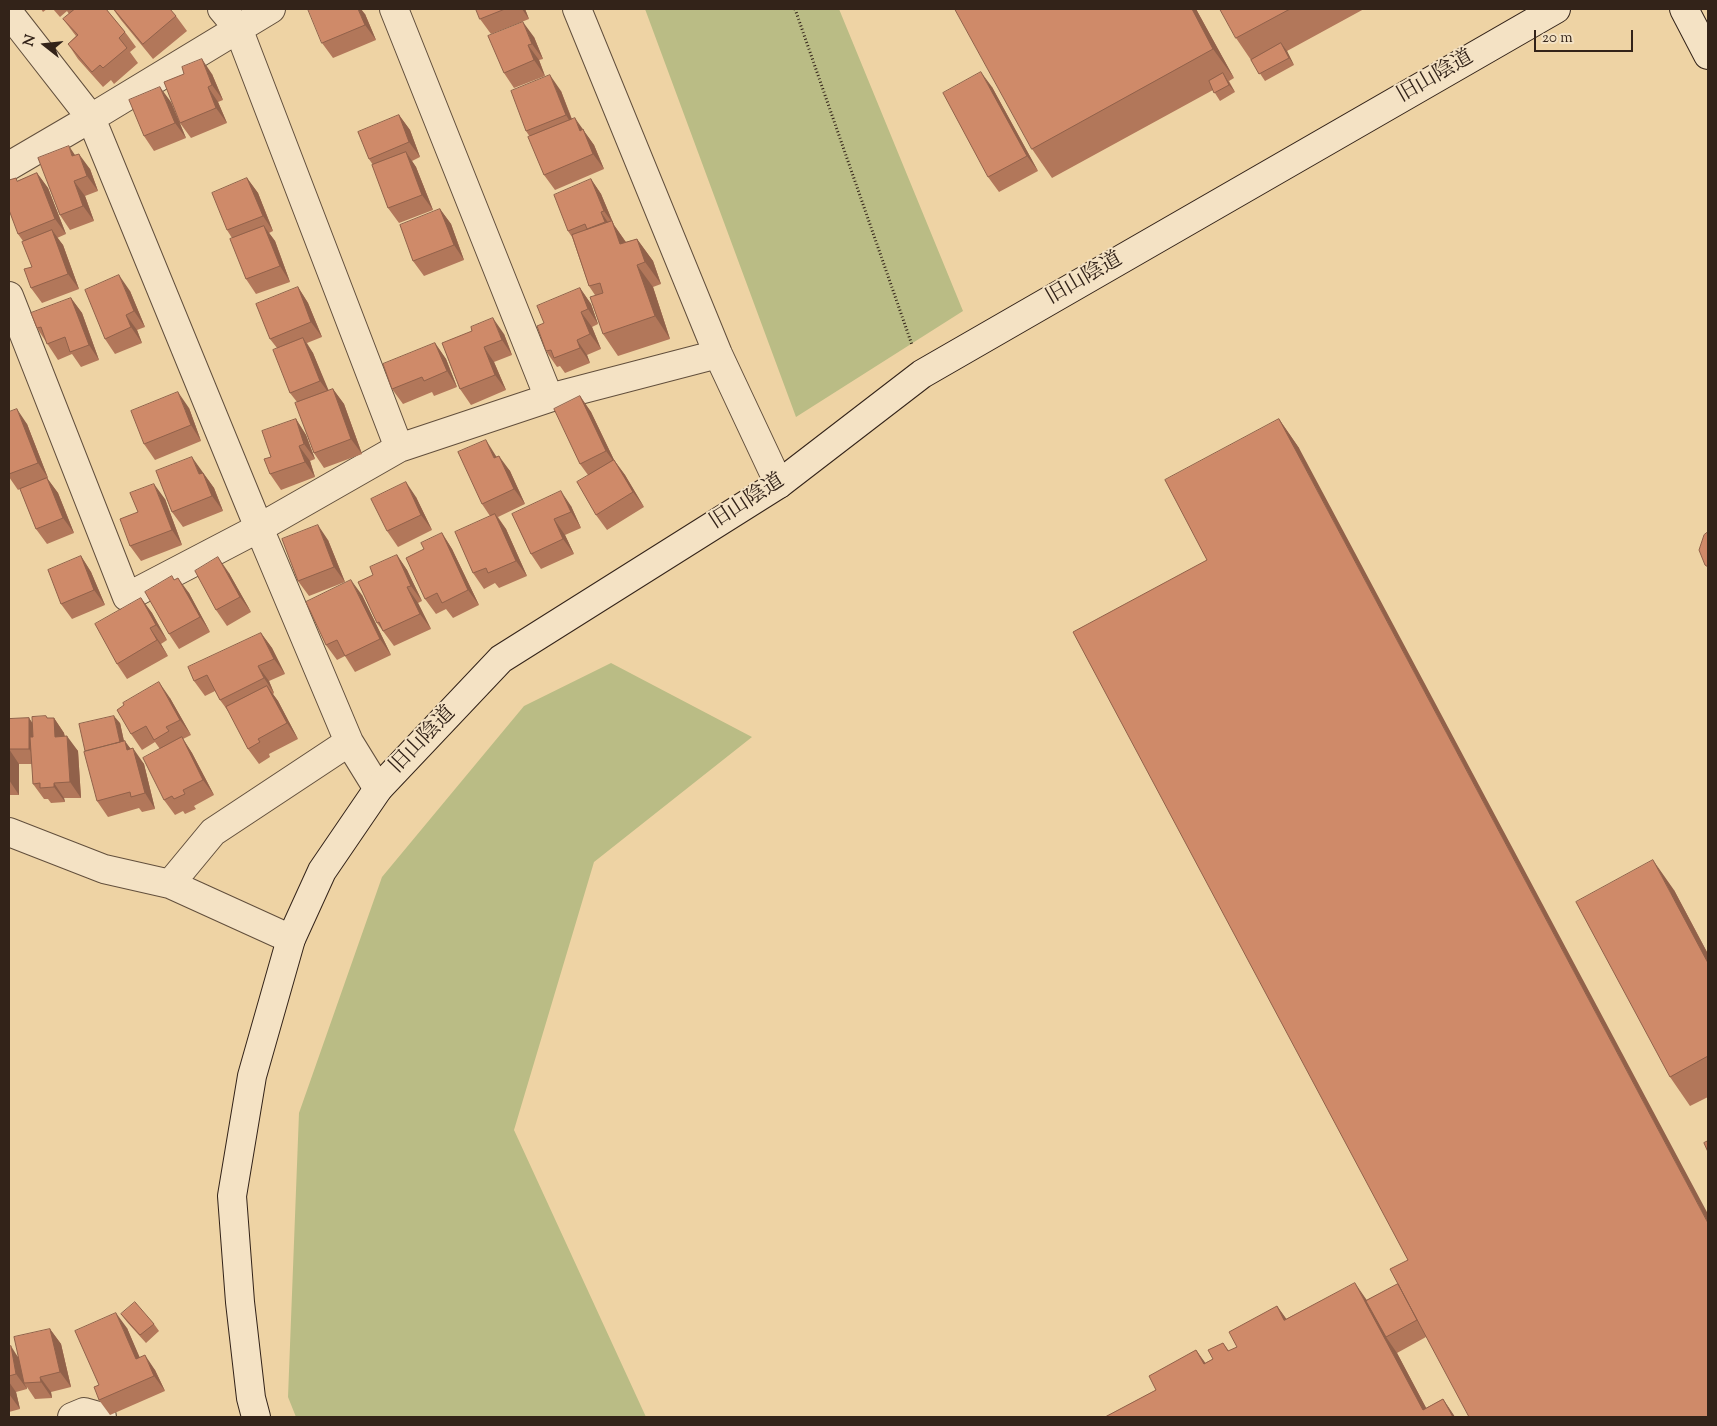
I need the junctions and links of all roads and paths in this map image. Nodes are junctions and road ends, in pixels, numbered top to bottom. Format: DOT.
graph roads {
  1 [pos="270,9"];
  2 [pos="394,9"];
  3 [pos="577,9"];
  4 [pos="795,9"];
  5 [pos="1556,9"];
  6 [pos="1684,9"];
  7 [pos="9,13"];
  8 [pos="230,18"];
  9 [pos="1708,55"];
  10 [pos="91,118"];
  11 [pos="9,166"];
  12 [pos="9,296"];
  13 [pos="718,354"];
  14 [pos="922,374"];
  15 [pos="549,398"];
  16 [pos="399,448"];
  17 [pos="779,484"];
  18 [pos="259,528"];
  19 [pos="349,742"];
  20 [pos="378,789"];
  21 [pos="9,832"];
  22 [pos="170,884"];
  23 [pos="291,939"];
  24 [pos="72,1417"];
  25 [pos="102,1417"];
  26 [pos="256,1417"];
  1 -- 8 [label="street"];
  2 -- 15 [label="street"];
  3 -- 13 [label="street"];
  4 -- 14 [label="path"];
  5 -- 14 [label="street, 旧山陰道"];
  6 -- 9 [label="street"];
  7 -- 10 [label="street"];
  8 -- 10 [label="street"];
  8 -- 16 [label="street"];
  10 -- 11 [label="street"];
  10 -- 18 [label="street"];
  12 -- 18 [label="street"];
  13 -- 15 [label="street"];
  13 -- 17 [label="street"];
  14 -- 17 [label="street, 旧山陰道"];
  15 -- 16 [label="street"];
  16 -- 18 [label="street"];
  17 -- 20 [label="street, 旧山陰道"];
  18 -- 19 [label="street"];
  19 -- 20 [label="street"];
  19 -- 22 [label="street"];
  20 -- 23 [label="street, 旧山陰道"];
  21 -- 22 [label="street"];
  22 -- 23 [label="street"];
  23 -- 26 [label="street, 旧山陰道"];
  24 -- 25 [label="street"];
}
